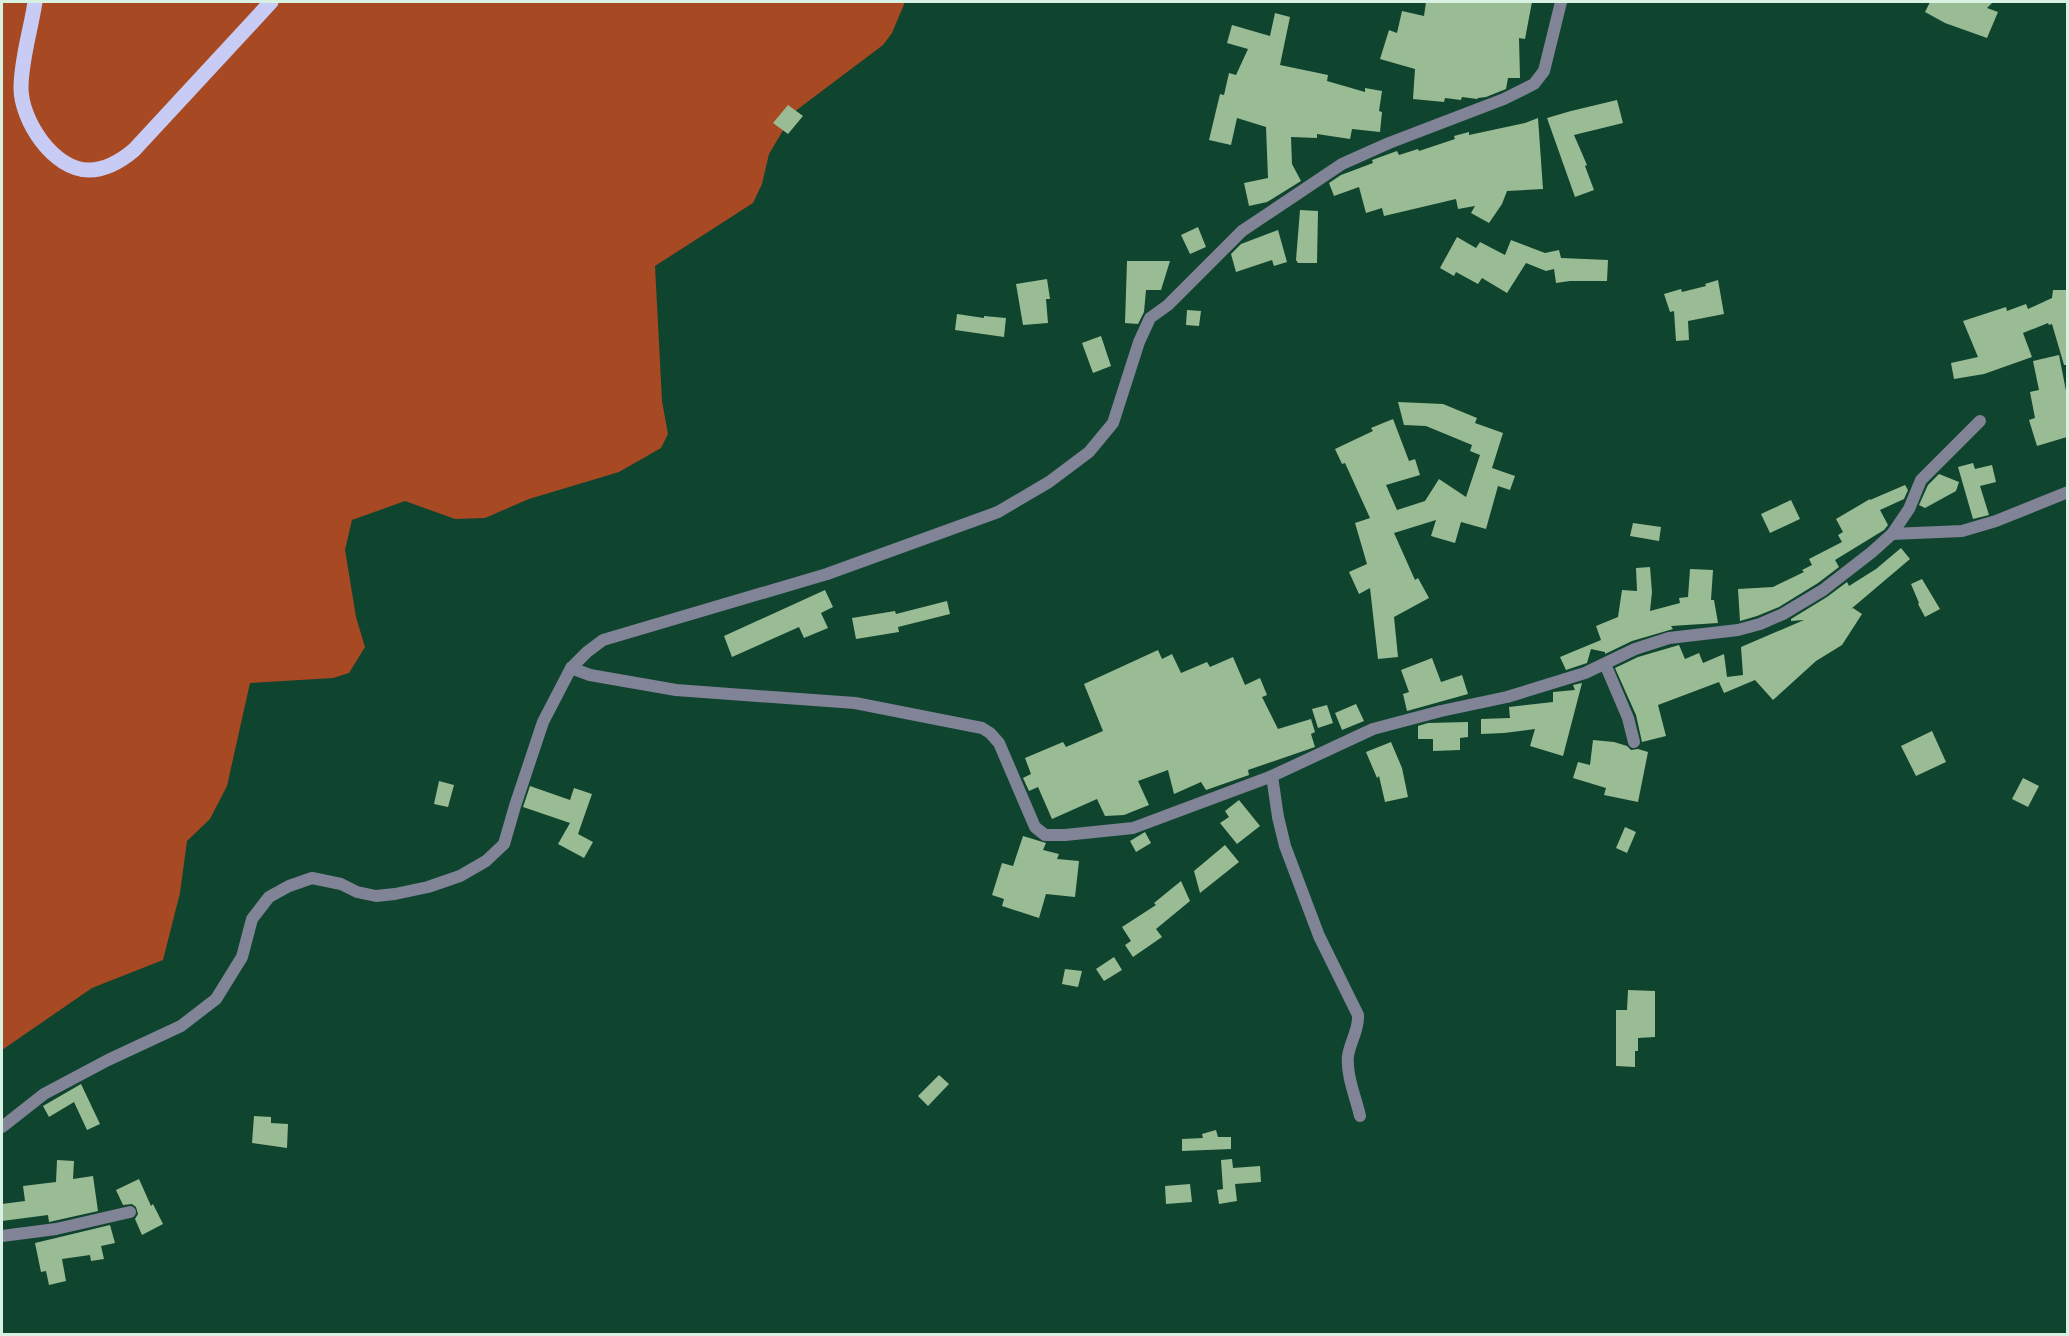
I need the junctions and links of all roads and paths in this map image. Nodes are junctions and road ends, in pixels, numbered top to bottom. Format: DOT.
graph roads {
  1 [pos="35,2"];
  2 [pos="271,2"];
  3 [pos="1561,2"];
  4 [pos="1980,421"];
  5 [pos="2067,492"];
  6 [pos="1892,534"];
  7 [pos="1605,664"];
  8 [pos="572,668"];
  9 [pos="1634,742"];
  10 [pos="1272,776"];
  11 [pos="1360,1116"];
  12 [pos="2,1127"];
  13 [pos="130,1212"];
  14 [pos="2,1236"];
  1 -- 2 [label="main road"];
  3 -- 8 [label="street"];
  4 -- 6 [label="street"];
  5 -- 6 [label="street"];
  6 -- 7 [label="street"];
  7 -- 9 [label="street"];
  7 -- 10 [label="street"];
  8 -- 10 [label="street"];
  8 -- 12 [label="street"];
  10 -- 11 [label="street"];
  13 -- 14 [label="street"];
}
